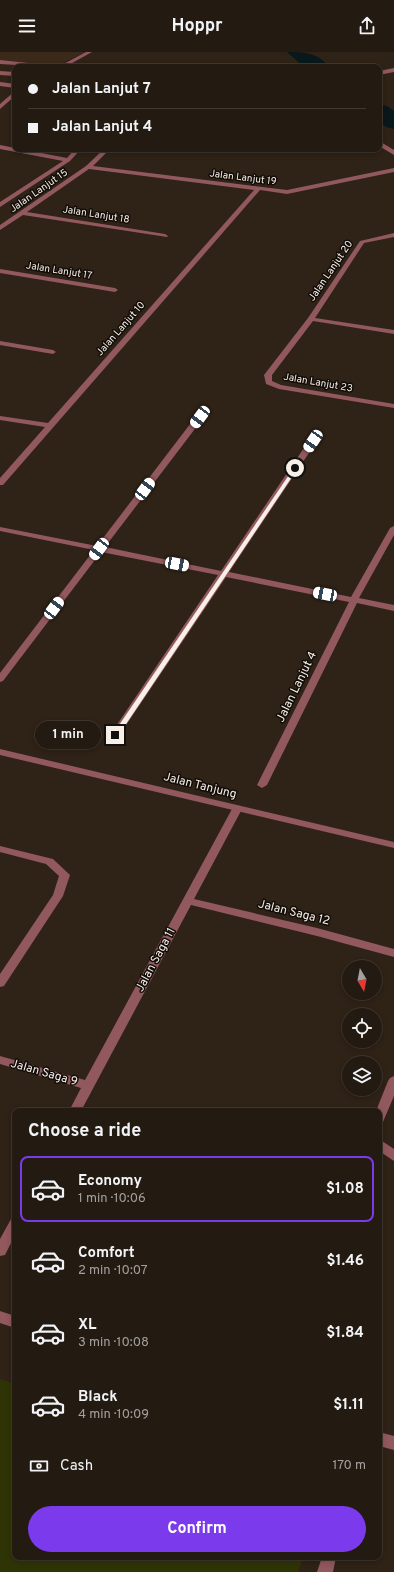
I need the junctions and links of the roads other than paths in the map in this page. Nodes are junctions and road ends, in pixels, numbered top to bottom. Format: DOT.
graph roads {
  1 [pos="90,52"];
  2 [pos="0,62"];
  3 [pos="19,64"];
  4 [pos="67,64"];
  5 [pos="394,70"];
  6 [pos="0,72"];
  7 [pos="382,72"];
  8 [pos="12,74"];
  9 [pos="0,84"];
  10 [pos="12,86"];
  11 [pos="12,96"];
  12 [pos="0,107"];
  13 [pos="382,145"];
  14 [pos="0,147"];
  15 [pos="12,149"];
  16 [pos="26,152"];
  17 [pos="75,152"];
  18 [pos="104,152"];
  19 [pos="394,153"];
  20 [pos="68,160"];
  21 [pos="88,167"];
  22 [pos="394,170"];
  23 [pos="258,189"];
  24 [pos="0,205"];
  25 [pos="23,213"];
  26 [pos="0,228"];
  27 [pos="394,235"];
  28 [pos="165,236"];
  29 [pos="0,271"];
  30 [pos="115,290"];
  31 [pos="311,319"];
  32 [pos="394,332"];
  33 [pos="0,343"];
  34 [pos="53,352"];
  35 [pos="394,406"];
  36 [pos="200,417"];
  37 [pos="0,418"];
  38 [pos="50,426"];
  39 [pos="313,441"];
  40 [pos="0,483"];
  41 [pos="394,528"];
  42 [pos="0,529"];
  43 [pos="99,549"];
  44 [pos="224,574"];
  45 [pos="354,600"];
  46 [pos="394,608"];
  47 [pos="0,679"];
  48 [pos="115,735"];
  49 [pos="0,752"];
  50 [pos="262,785"];
  51 [pos="237,809"];
  52 [pos="394,845"];
  53 [pos="0,849"];
  54 [pos="188,901"];
  55 [pos="394,953"];
  56 [pos="0,983"];
  57 [pos="0,1060"];
  58 [pos="394,1081"];
  59 [pos="89,1086"];
  60 [pos="77,1108"];
  61 [pos="382,1111"];
  62 [pos="382,1146"];
  63 [pos="394,1156"];
  64 [pos="12,1229"];
  65 [pos="0,1252"];
  66 [pos="0,1317"];
  67 [pos="12,1321"];
  68 [pos="382,1439"];
  69 [pos="394,1443"];
  70 [pos="328,1560"];
  71 [pos="325,1572"];
  1 -- 4 [label="street"];
  2 -- 3 [label="street"];
  5 -- 7 [label="street"];
  6 -- 8 [label="street"];
  9 -- 10 [label="street"];
  11 -- 12 [label="street"];
  13 -- 19 [label="street"];
  14 -- 15 [label="street"];
  16 -- 20 [label="street"];
  17 -- 20 [label="street"];
  18 -- 21 [label="street, Jalan Lanjut 15"];
  20 -- 24 [label="street"];
  21 -- 23 [label="street, Jalan Lanjut 19"];
  21 -- 25 [label="street, Jalan Lanjut 15"];
  22 -- 23 [label="street, Jalan Lanjut 19"];
  23 -- 38 [label="street, Jalan Lanjut 10"];
  25 -- 26 [label="street, Jalan Lanjut 15"];
  25 -- 28 [label="street, Jalan Lanjut 18"];
  27 -- 31 [label="street, Jalan Lanjut 20"];
  29 -- 30 [label="street, Jalan Lanjut 17"];
  31 -- 32 [label="street"];
  31 -- 35 [label="street, Jalan Lanjut 23"];
  33 -- 34 [label="street"];
  36 -- 43 [label="street"];
  37 -- 38 [label="street"];
  38 -- 40 [label="street, Jalan Lanjut 10"];
  39 -- 44 [label="street"];
  41 -- 45 [label="street, Jalan Lanjut 4"];
  42 -- 43 [label="street"];
  43 -- 44 [label="street"];
  43 -- 47 [label="street"];
  44 -- 45 [label="street"];
  44 -- 48 [label="street"];
  45 -- 46 [label="street"];
  45 -- 50 [label="street, Jalan Lanjut 4"];
  49 -- 51 [label="street, Jalan Tanjung"];
  51 -- 52 [label="street, Jalan Tanjung"];
  51 -- 54 [label="street, Jalan Saga 11"];
  53 -- 56 [label="street"];
  54 -- 55 [label="street, Jalan Saga 12"];
  54 -- 59 [label="street, Jalan Saga 11"];
  57 -- 59 [label="street, Jalan Saga 9"];
  58 -- 61 [label="street"];
  59 -- 60 [label="street, Jalan Saga 11"];
  62 -- 63 [label="street"];
  64 -- 65 [label="street"];
  66 -- 67 [label="street"];
  68 -- 69 [label="street"];
  70 -- 71 [label="street"];
}
